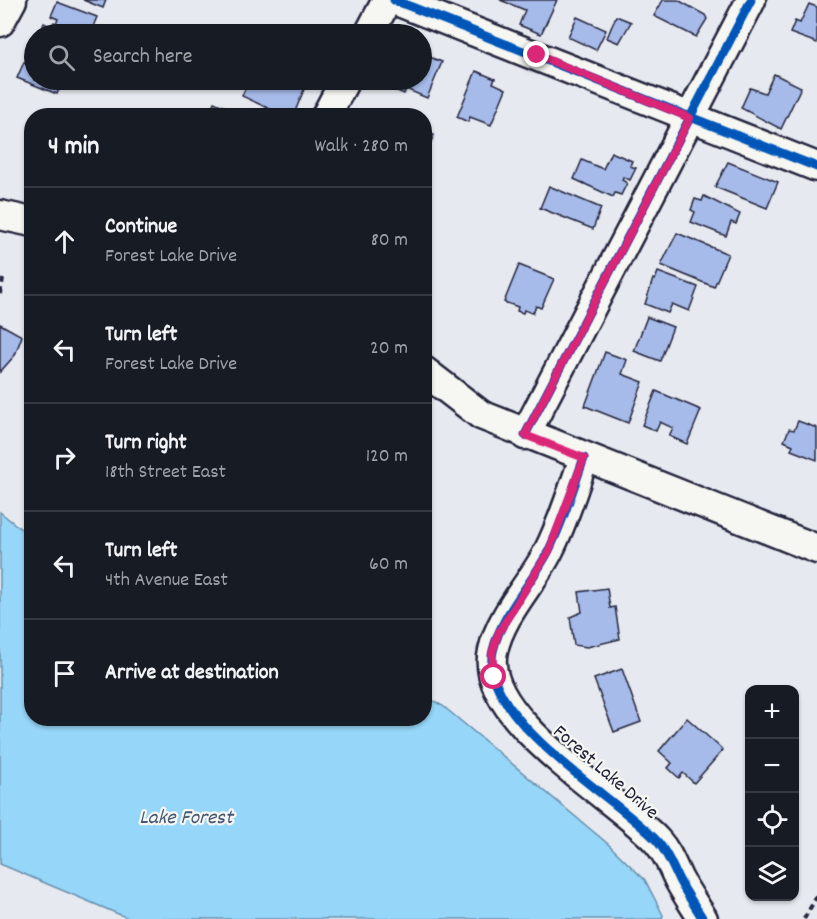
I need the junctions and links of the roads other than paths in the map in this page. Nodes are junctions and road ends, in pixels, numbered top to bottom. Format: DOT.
graph roads {
  1 [pos="12,0"];
  2 [pos="387,0"];
  3 [pos="394,0"];
  4 [pos="751,0"];
  5 [pos="0,22"];
  6 [pos="374,24"];
  7 [pos="340,90"];
  8 [pos="330,108"];
  9 [pos="690,118"];
  10 [pos="817,167"];
  11 [pos="0,215"];
  12 [pos="24,220"];
  13 [pos="432,377"];
  14 [pos="525,435"];
  15 [pos="584,458"];
  16 [pos="817,549"];
  17 [pos="703,919"];
  1 -- 5 [label="street"];
  2 -- 6 [label="street"];
  3 -- 9 [label="street"];
  4 -- 9 [label="street"];
  7 -- 8 [label="street"];
  9 -- 10 [label="street"];
  9 -- 14 [label="street"];
  11 -- 12 [label="street"];
  13 -- 14 [label="street"];
  14 -- 15 [label="street"];
  15 -- 16 [label="street"];
  15 -- 17 [label="street, Forest Lake Drive"];
}
